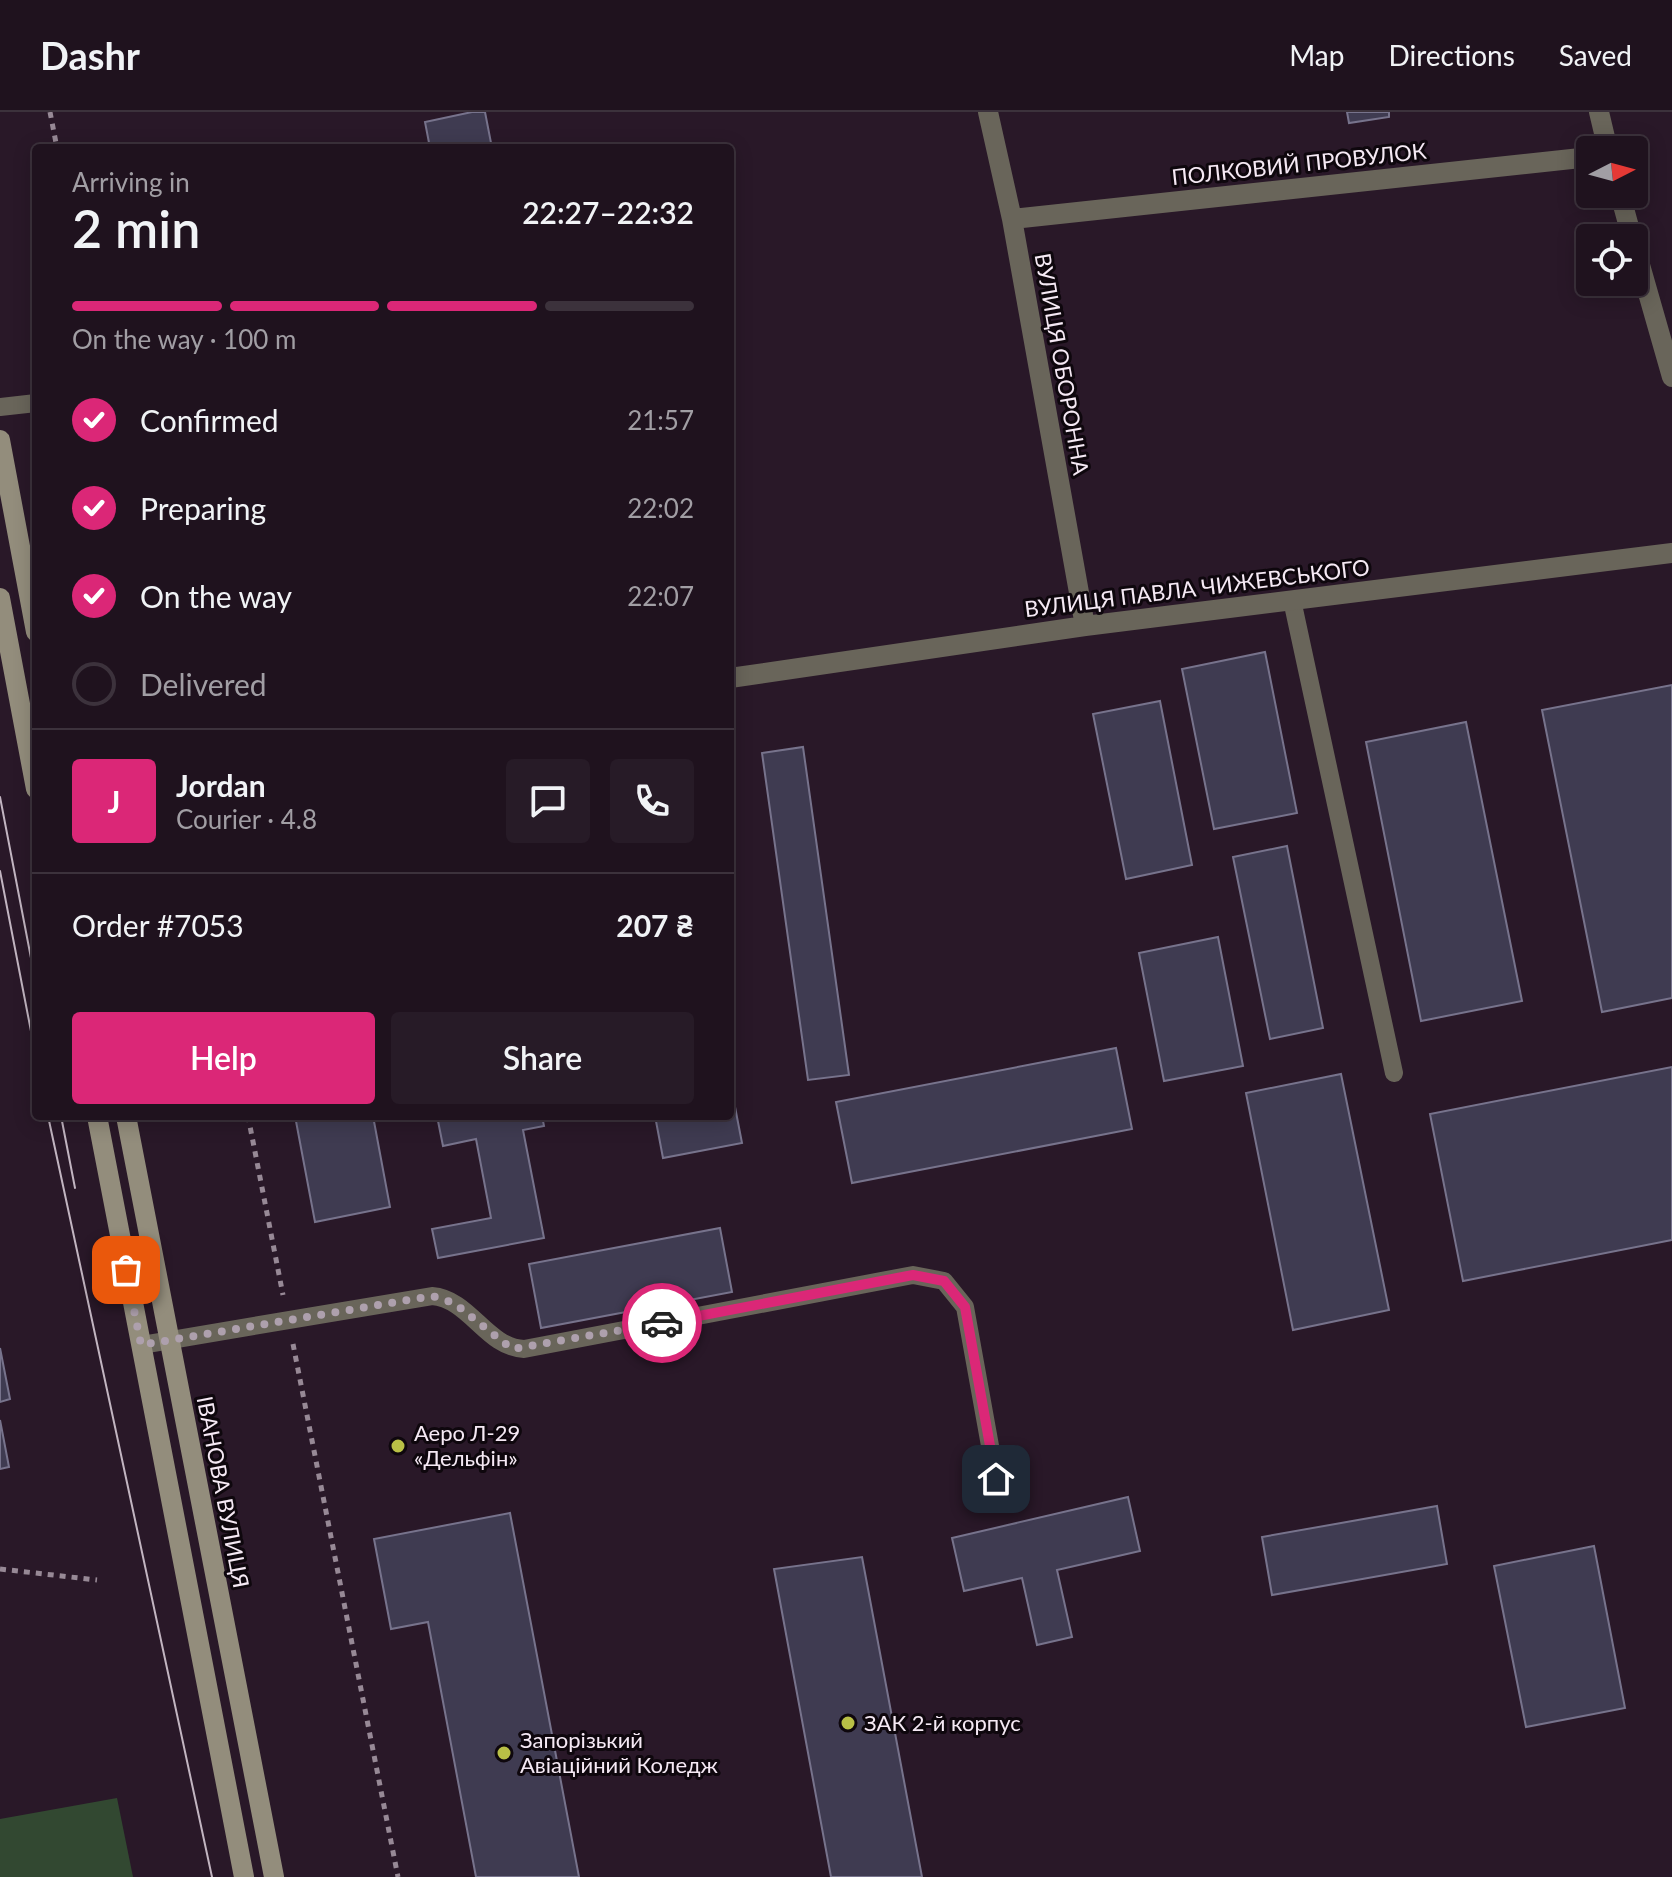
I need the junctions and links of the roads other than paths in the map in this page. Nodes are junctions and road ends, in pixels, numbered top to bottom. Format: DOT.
graph roads {
  1 [pos="988,112"];
  2 [pos="1599,112"];
  3 [pos="1605,136"];
  4 [pos="1576,159"];
  5 [pos="1012,219"];
  6 [pos="1648,293"];
  7 [pos="1672,377"];
  8 [pos="32,403"];
  9 [pos="0,407"];
  10 [pos="0,440"];
  11 [pos="1672,553"];
  12 [pos="0,598"];
  13 [pos="1292,600"];
  14 [pos="32,611"];
  15 [pos="1085,626"];
  16 [pos="734,677"];
  17 [pos="32,765"];
  18 [pos="1394,1073"];
  19 [pos="98,1120"];
  20 [pos="127,1120"];
  21 [pos="168,1341"];
  22 [pos="141,1345"];
  23 [pos="996,1479"];
  24 [pos="244,1877"];
  25 [pos="274,1877"];
  1 -- 5 [label="street, ВУЛИЦЯ ОБОРОННА"];
  2 -- 3 [label="street"];
  4 -- 5 [label="street, ПОЛКОВИЙ ПРОВУЛОК"];
  5 -- 15 [label="street, ВУЛИЦЯ ОБОРОННА"];
  6 -- 7 [label="street"];
  8 -- 9 [label="lane"];
  10 -- 14 [label="main road"];
  11 -- 13 [label="street, ВУЛИЦЯ ПАВЛА ЧИЖЕВСЬКОГО"];
  12 -- 17 [label="main road"];
  13 -- 15 [label="street, ВУЛИЦЯ ПАВЛА ЧИЖЕВСЬКОГО"];
  13 -- 18 [label="lane"];
  15 -- 16 [label="street, ВУЛИЦЯ ПАВЛА ЧИЖЕВСЬКОГО"];
  19 -- 22 [label="main road"];
  20 -- 21 [label="main road, ІВАНОВА ВУЛИЦЯ"];
  21 -- 22 [label="lane"];
  21 -- 23 [label="lane"];
  21 -- 25 [label="main road, ІВАНОВА ВУЛИЦЯ"];
  22 -- 24 [label="main road"];
}
